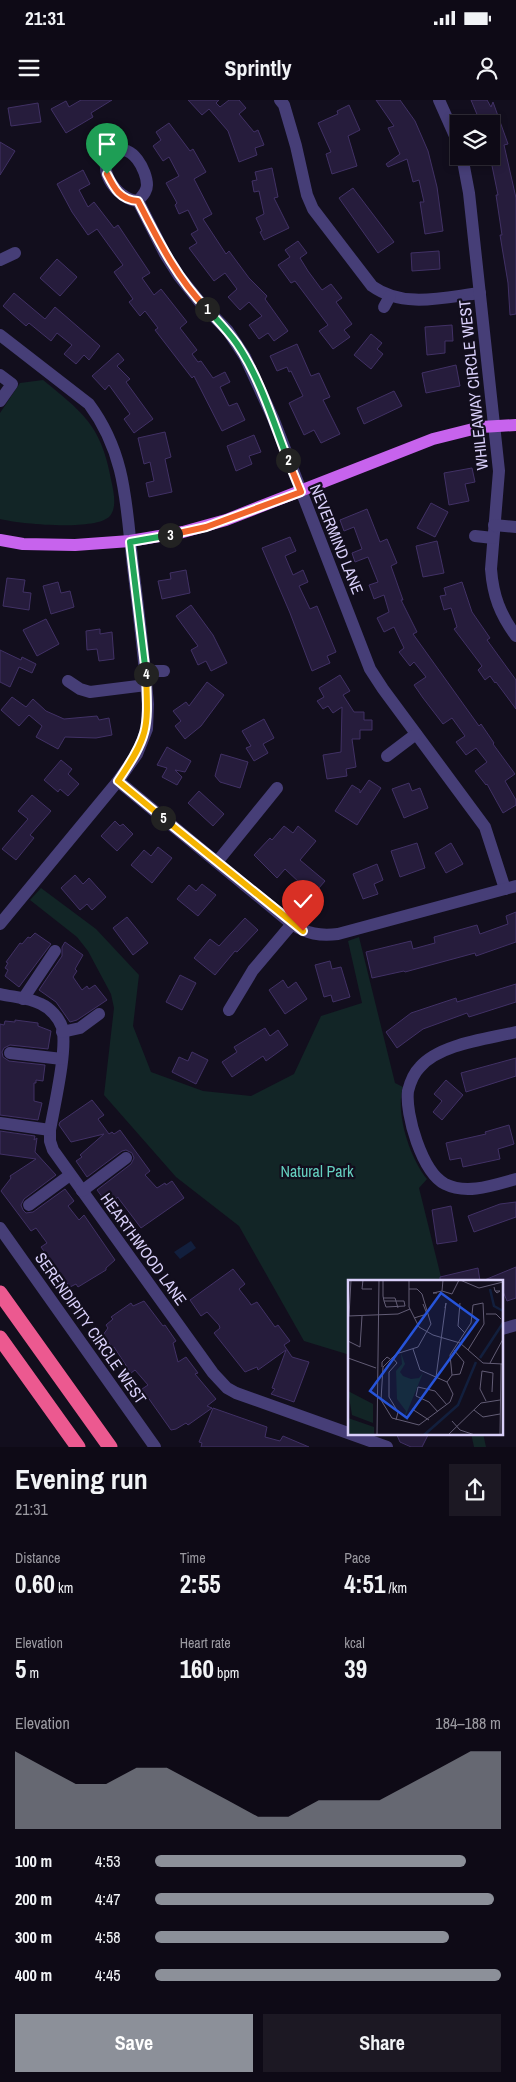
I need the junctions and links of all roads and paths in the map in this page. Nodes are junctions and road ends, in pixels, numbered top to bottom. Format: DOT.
graph roads {
  1 [pos="439,100"];
  2 [pos="285,102"];
  3 [pos="450,125"];
  4 [pos="464,165"];
  5 [pos="138,201"];
  6 [pos="15,253"];
  7 [pos="0,260"];
  8 [pos="480,293"];
  9 [pos="0,335"];
  10 [pos="0,375"];
  11 [pos="0,401"];
  12 [pos="516,424"];
  13 [pos="496,425"];
  14 [pos="301,492"];
  15 [pos="494,525"];
  16 [pos="516,526"];
  17 [pos="475,536"];
  18 [pos="493,538"];
  19 [pos="0,540"];
  20 [pos="130,542"];
  21 [pos="516,636"];
  22 [pos="145,671"];
  23 [pos="164,671"];
  24 [pos="68,682"];
  25 [pos="146,685"];
  26 [pos="416,734"];
  27 [pos="387,756"];
  28 [pos="118,781"];
  29 [pos="277,788"];
  30 [pos="217,862"];
  31 [pos="510,888"];
  32 [pos="5,906"];
  33 [pos="0,924"];
  34 [pos="292,924"];
  35 [pos="54,951"];
  36 [pos="0,994"];
  37 [pos="23,999"];
  38 [pos="229,1010"];
  39 [pos="99,1014"];
  40 [pos="62,1032"];
  41 [pos="516,1032"];
  42 [pos="10,1053"];
  43 [pos="62,1059"];
  44 [pos="0,1123"];
  45 [pos="50,1130"];
  46 [pos="126,1158"];
  47 [pos="70,1175"];
  48 [pos="516,1179"];
  49 [pos="82,1191"];
  50 [pos="29,1205"];
  51 [pos="0,1228"];
  52 [pos="0,1293"];
  53 [pos="0,1338"];
  54 [pos="348,1433"];
  55 [pos="352,1434"];
  56 [pos="78,1447"];
  57 [pos="110,1447"];
  58 [pos="156,1447"];
  59 [pos="387,1447"];
  1 -- 3 [label="street"];
  2 -- 8 [label="street"];
  4 -- 8 [label="street, WHILEAWAY CIRCLE WEST"];
  5 -- 14 [label="street, NEVERMIND LANE"];
  6 -- 7 [label="street"];
  8 -- 13 [label="street, WHILEAWAY CIRCLE WEST"];
  9 -- 20 [label="street"];
  10 -- 11 [label="street"];
  12 -- 13 [label="main road"];
  13 -- 14 [label="main road"];
  13 -- 15 [label="street, WHILEAWAY CIRCLE WEST"];
  14 -- 20 [label="main road"];
  14 -- 26 [label="street, NEVERMIND LANE"];
  15 -- 16 [label="street"];
  15 -- 18 [label="street, WHILEAWAY CIRCLE WEST"];
  17 -- 18 [label="street"];
  18 -- 21 [label="street, WHILEAWAY CIRCLE WEST"];
  19 -- 20 [label="main road"];
  20 -- 22 [label="street"];
  22 -- 23 [label="street"];
  22 -- 25 [label="street"];
  24 -- 25 [label="street"];
  25 -- 28 [label="street"];
  26 -- 27 [label="street"];
  26 -- 31 [label="street, NEVERMIND LANE"];
  28 -- 30 [label="street"];
  28 -- 32 [label="street"];
  29 -- 30 [label="street"];
  30 -- 34 [label="street"];
  31 -- 34 [label="street"];
  32 -- 33 [label="street"];
  34 -- 38 [label="street"];
  35 -- 37 [label="street"];
  36 -- 37 [label="street, HEARTHWOOD LANE"];
  37 -- 40 [label="street, HEARTHWOOD LANE"];
  39 -- 40 [label="street"];
  40 -- 43 [label="street, HEARTHWOOD LANE"];
  41 -- 48 [label="street"];
  42 -- 43 [label="street"];
  43 -- 45 [label="street, HEARTHWOOD LANE"];
  44 -- 45 [label="street"];
  45 -- 47 [label="street, HEARTHWOOD LANE"];
  46 -- 49 [label="street"];
  47 -- 49 [label="street, HEARTHWOOD LANE"];
  47 -- 50 [label="street"];
  49 -- 54 [label="street, HEARTHWOOD LANE"];
  51 -- 58 [label="street, SERENDIPITY CIRCLE WEST"];
  52 -- 57 [label="highway"];
  53 -- 56 [label="highway"];
  55 -- 59 [label="street, HEARTHWOOD LANE"];
}
